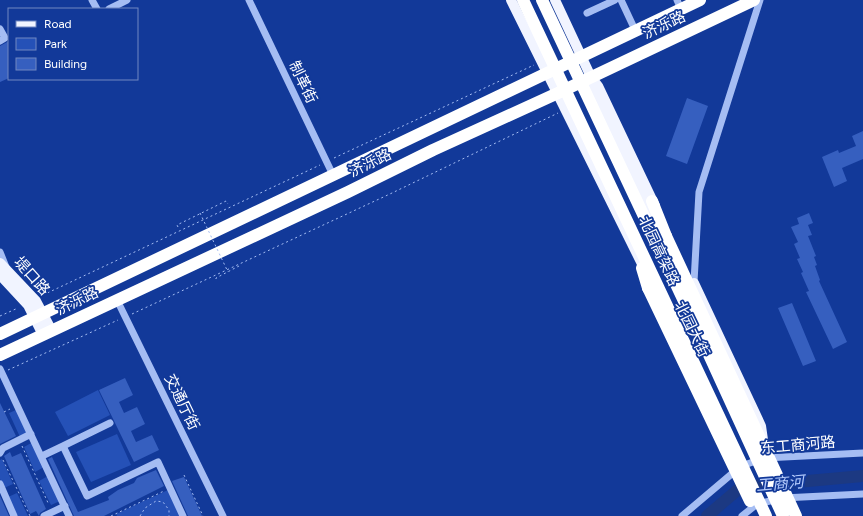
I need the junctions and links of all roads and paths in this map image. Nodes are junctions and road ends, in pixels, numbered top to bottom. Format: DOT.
graph roads {
  1 [pos="127,0"];
  2 [pos="249,0"];
  3 [pos="511,0"];
  4 [pos="523,0"];
  5 [pos="542,0"];
  6 [pos="555,0"];
  7 [pos="615,0"];
  8 [pos="620,0"];
  9 [pos="700,0"];
  10 [pos="754,0"];
  11 [pos="760,0"];
  12 [pos="682,4"];
  13 [pos="111,8"];
  14 [pos="587,14"];
  15 [pos="0,28"];
  16 [pos="636,32"];
  17 [pos="0,41"];
  18 [pos="582,57"];
  19 [pos="545,67"];
  20 [pos="591,77"];
  21 [pos="558,93"];
  22 [pos="566,110"];
  23 [pos="327,162"];
  24 [pos="333,175"];
  25 [pos="652,201"];
  26 [pos="228,204"];
  27 [pos="200,213"];
  28 [pos="178,228"];
  29 [pos="662,232"];
  30 [pos="0,252"];
  31 [pos="218,252"];
  32 [pos="0,263"];
  33 [pos="240,268"];
  34 [pos="642,268"];
  35 [pos="228,272"];
  36 [pos="5,274"];
  37 [pos="216,279"];
  38 [pos="694,282"];
  39 [pos="117,300"];
  40 [pos="30,301"];
  41 [pos="0,316"];
  42 [pos="40,316"];
  43 [pos="125,317"];
  44 [pos="48,333"];
  45 [pos="0,334"];
  46 [pos="0,355"];
  47 [pos="1,371"];
  48 [pos="110,423"];
  49 [pos="31,434"];
  50 [pos="19,440"];
  51 [pos="63,446"];
  52 [pos="1,451"];
  53 [pos="863,453"];
  54 [pos="42,456"];
  55 [pos="765,458"];
  56 [pos="740,466"];
  57 [pos="184,475"];
  58 [pos="0,484"];
  59 [pos="170,488"];
  60 [pos="863,494"];
  61 [pos="784,498"];
  62 [pos="65,506"];
  63 [pos="757,510"];
  64 [pos="52,512"];
  65 [pos="14,516"];
  66 [pos="30,516"];
  67 [pos="44,516"];
  68 [pos="69,516"];
  69 [pos="111,516"];
  70 [pos="140,516"];
  71 [pos="169,516"];
  72 [pos="183,516"];
  73 [pos="203,516"];
  74 [pos="223,516"];
  75 [pos="682,516"];
  76 [pos="742,516"];
  77 [pos="763,516"];
  78 [pos="766,516"];
  79 [pos="783,516"];
  80 [pos="791,516"];
  81 [pos="796,516"];
  1 -- 13 [label="street"];
  2 -- 23 [label="street, 制革街"];
  3 -- 19 [label="main road, 北园大街"];
  4 -- 78 [label="highway, 北园高架路, bridge"];
  5 -- 79 [label="highway, 北园高架路, bridge"];
  6 -- 18 [label="main road, 北园大街"];
  7 -- 14 [label="street"];
  8 -- 16 [label="street"];
  9 -- 12 [label="highway, 济泺路"];
  10 -- 20 [label="highway, 济泺路"];
  11 -- 38 [label="street"];
  12 -- 16 [label="highway, 济泺路"];
  15 -- 17 [label="street"];
  16 -- 18 [label="highway, 济泺路"];
  18 -- 19 [label="highway, 济泺路"];
  18 -- 20 [label="main road, 北园大街"];
  19 -- 21 [label="main road, 北园大街"];
  19 -- 23 [label="path"];
  19 -- 24 [label="highway, 济泺路"];
  20 -- 21 [label="highway, 济泺路"];
  20 -- 25 [label="main road, 北园大街"];
  20 -- 29 [label="main road, 北园大街"];
  21 -- 22 [label="main road, 北园大街"];
  21 -- 31 [label="highway, 济泺路"];
  22 -- 34 [label="main road, 北园大街"];
  22 -- 43 [label="path"];
  23 -- 24 [label="street, 制革街"];
  23 -- 40 [label="path"];
  24 -- 42 [label="highway, 济泺路"];
  25 -- 29 [label="highway"];
  25 -- 38 [label="main road, 北园大街"];
  26 -- 27 [label="path"];
  27 -- 28 [label="path"];
  27 -- 31 [label="path, bridge"];
  29 -- 55 [label="main road, 北园大街"];
  29 -- 81 [label="highway, bridge"];
  30 -- 36 [label="street"];
  31 -- 35 [label="path, bridge"];
  31 -- 39 [label="highway, 济泺路"];
  32 -- 36 [label="main road, 堤口路"];
  33 -- 35 [label="path"];
  34 -- 56 [label="main road, 北园大街"];
  34 -- 63 [label="highway, bridge"];
  35 -- 37 [label="path"];
  36 -- 40 [label="main road, 堤口路"];
  38 -- 55 [label="main road, 北园大街"];
  39 -- 43 [label="street, 交通厅街"];
  39 -- 44 [label="highway, 济泺路"];
  40 -- 41 [label="path"];
  40 -- 42 [label="main road, 堤口路"];
  42 -- 44 [label="main road, 堤口路"];
  42 -- 45 [label="highway, 济泺路"];
  43 -- 47 [label="path"];
  43 -- 74 [label="street, 交通厅街"];
  44 -- 46 [label="highway, 济泺路"];
  47 -- 49 [label="street"];
  48 -- 51 [label="street"];
  49 -- 50 [label="street"];
  49 -- 54 [label="street"];
  50 -- 52 [label="street"];
  50 -- 64 [label="path"];
  51 -- 54 [label="street"];
  51 -- 59 [label="street"];
  52 -- 66 [label="path"];
  53 -- 55 [label="street, 东工商河路"];
  54 -- 62 [label="street"];
  55 -- 56 [label="street, 东工商河路"];
  55 -- 61 [label="main road, 北园大街"];
  56 -- 63 [label="main road, 北园大街, bridge"];
  56 -- 75 [label="street, 东工商河路"];
  57 -- 73 [label="path"];
  58 -- 65 [label="street"];
  59 -- 69 [label="path"];
  59 -- 72 [label="street"];
  60 -- 61 [label="street"];
  61 -- 63 [label="street"];
  61 -- 80 [label="main road, 北园大街"];
  62 -- 64 [label="street"];
  62 -- 68 [label="street"];
  63 -- 76 [label="street"];
  63 -- 77 [label="main road, 北园大街"];
  64 -- 67 [label="street"];
  70 -- 71 [label="path"];
}
